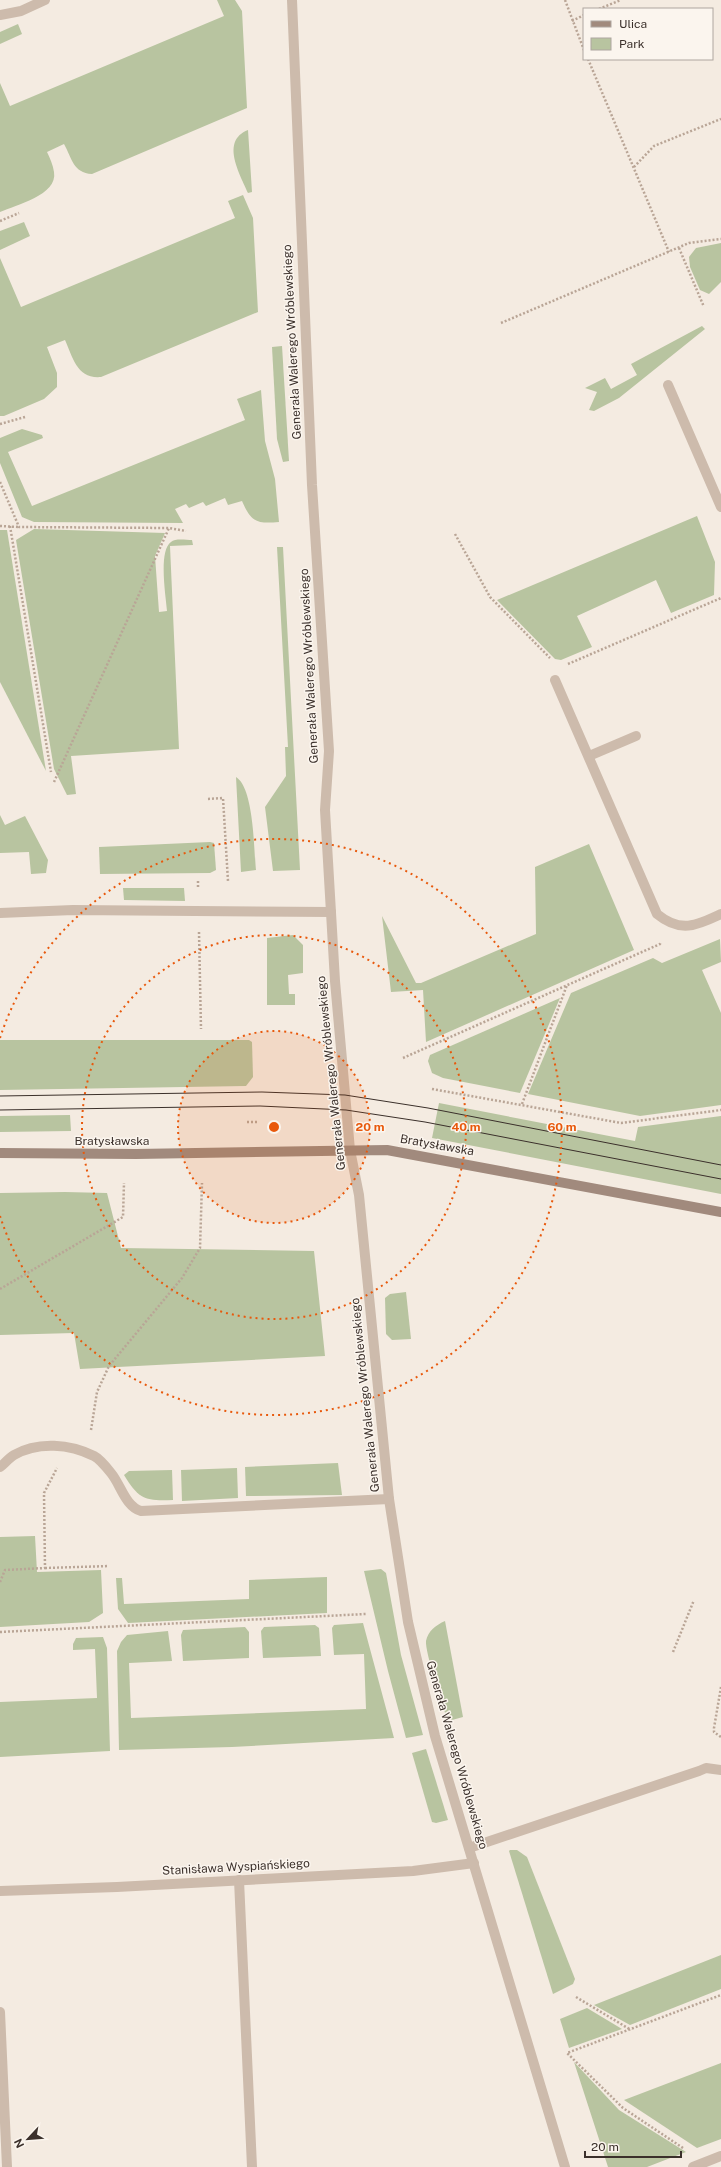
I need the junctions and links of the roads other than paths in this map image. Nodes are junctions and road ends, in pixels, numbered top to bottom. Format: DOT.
graph roads {
  1 [pos="45,0"];
  2 [pos="292,0"];
  3 [pos="0,15"];
  4 [pos="668,385"];
  5 [pos="721,507"];
  6 [pos="555,680"];
  7 [pos="636,736"];
  8 [pos="589,756"];
  9 [pos="331,912"];
  10 [pos="0,913"];
  11 [pos="721,914"];
  12 [pos="350,1150"];
  13 [pos="0,1153"];
  14 [pos="721,1212"];
  15 [pos="0,1468"];
  16 [pos="389,1499"];
  17 [pos="721,1770"];
  18 [pos="469,1848"];
  19 [pos="474,1863"];
  20 [pos="239,1880"];
  21 [pos="0,1891"];
  22 [pos="0,2012"];
  23 [pos="721,2156"];
  24 [pos="7,2167"];
  25 [pos="252,2167"];
  26 [pos="566,2167"];
  27 [pos="692,2167"];
  1 -- 3 [label="street"];
  2 -- 9 [label="street, Generała Walerego Wróblewskiego"];
  4 -- 5 [label="street"];
  6 -- 8 [label="street"];
  7 -- 8 [label="street"];
  8 -- 11 [label="street"];
  9 -- 10 [label="street"];
  9 -- 12 [label="street, Generała Walerego Wróblewskiego"];
  12 -- 13 [label="street, Bratysławska"];
  12 -- 14 [label="street, Bratysławska"];
  12 -- 16 [label="street, Generała Walerego Wróblewskiego"];
  15 -- 16 [label="street"];
  16 -- 18 [label="street, Generała Walerego Wróblewskiego"];
  17 -- 18 [label="street"];
  18 -- 19 [label="street, Generała Walerego Wróblewskiego"];
  19 -- 20 [label="street, Stanisława Wyspiańskiego"];
  19 -- 26 [label="street, Generała Walerego Wróblewskiego"];
  20 -- 21 [label="street, Stanisława Wyspiańskiego"];
  20 -- 25 [label="street"];
  22 -- 24 [label="street"];
  23 -- 27 [label="street"];
}
